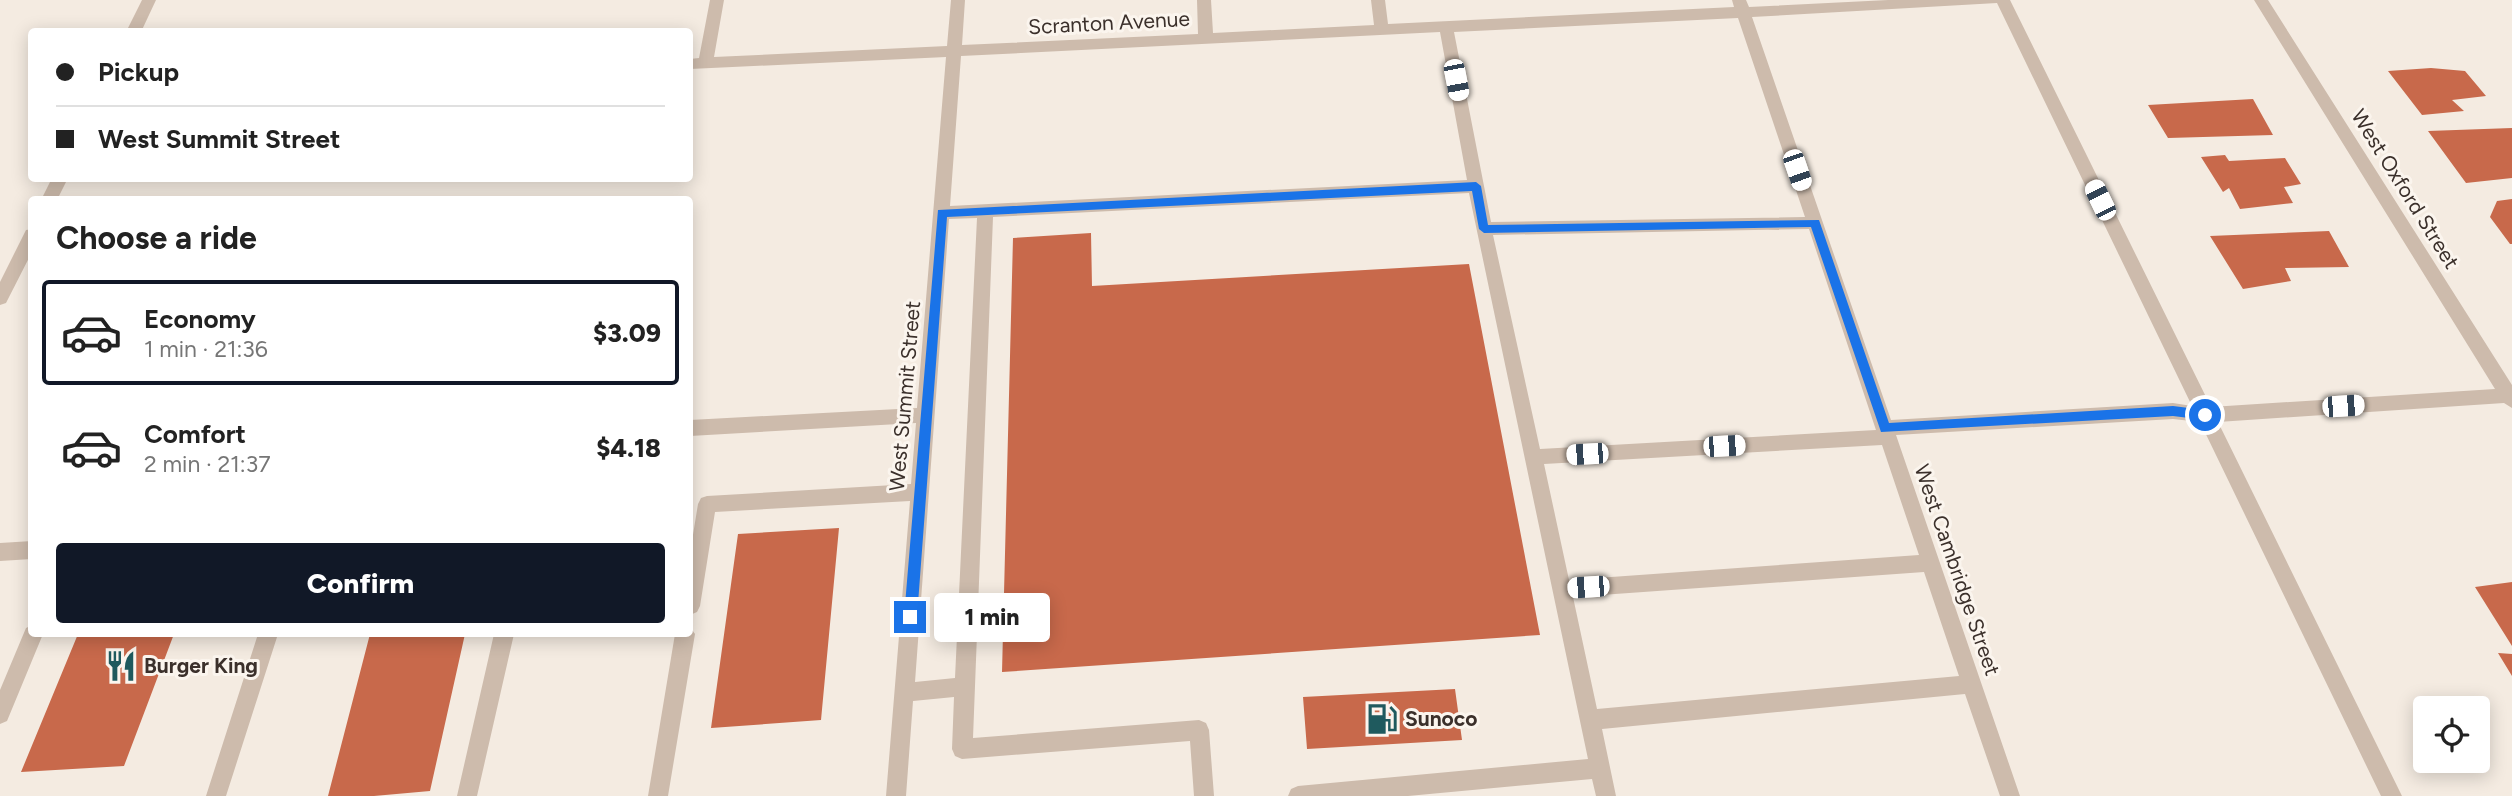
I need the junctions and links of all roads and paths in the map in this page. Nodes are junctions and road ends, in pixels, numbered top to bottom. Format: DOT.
graph roads {
  1 [pos="149,0"];
  2 [pos="717,0"];
  3 [pos="958,0"];
  4 [pos="1204,0"];
  5 [pos="1378,0"];
  6 [pos="1992,0"];
  7 [pos="2003,0"];
  8 [pos="2262,0"];
  9 [pos="1741,6"];
  10 [pos="1446,27"];
  11 [pos="135,28"];
  12 [pos="1382,31"];
  13 [pos="1206,39"];
  14 [pos="955,52"];
  15 [pos="706,63"];
  16 [pos="693,64"];
  17 [pos="1476,186"];
  18 [pos="985,211"];
  19 [pos="942,213"];
  20 [pos="1815,223"];
  21 [pos="1484,229"];
  22 [pos="28,243"];
  23 [pos="0,298"];
  24 [pos="2511,397"];
  25 [pos="926,415"];
  26 [pos="2205,415"];
  27 [pos="693,428"];
  28 [pos="1886,433"];
  29 [pos="1533,457"];
  30 [pos="920,492"];
  31 [pos="28,550"];
  32 [pos="0,552"];
  33 [pos="1931,563"];
  34 [pos="693,588"];
  35 [pos="1561,589"];
  36 [pos="32,637"];
  37 [pos="267,637"];
  38 [pos="503,637"];
  39 [pos="684,637"];
  40 [pos="1972,684"];
  41 [pos="964,687"];
  42 [pos="905,692"];
  43 [pos="0,714"];
  44 [pos="1589,720"];
  45 [pos="1600,768"];
  46 [pos="216,796"];
  47 [pos="467,796"];
  48 [pos="658,796"];
  49 [pos="896,796"];
  50 [pos="1204,796"];
  51 [pos="1298,796"];
  52 [pos="1606,796"];
  53 [pos="2010,796"];
  54 [pos="2392,796"];
  1 -- 11 [label="street"];
  2 -- 15 [label="street"];
  3 -- 14 [label="street, West Summit Street"];
  4 -- 13 [label="street"];
  5 -- 12 [label="street"];
  6 -- 9 [label="street, Scranton Avenue"];
  7 -- 26 [label="street"];
  8 -- 24 [label="street, West Oxford Street"];
  9 -- 10 [label="street, Scranton Avenue"];
  9 -- 20 [label="street, West Cambridge Street"];
  10 -- 12 [label="street, Scranton Avenue"];
  10 -- 17 [label="street"];
  12 -- 13 [label="street, Scranton Avenue"];
  13 -- 14 [label="street, Scranton Avenue"];
  14 -- 15 [label="street, Scranton Avenue"];
  14 -- 19 [label="street, West Summit Street"];
  15 -- 16 [label="street, Scranton Avenue"];
  17 -- 18 [label="street"];
  17 -- 21 [label="street"];
  18 -- 19 [label="street"];
  18 -- 41 [label="street"];
  19 -- 25 [label="street, West Summit Street"];
  20 -- 21 [label="street"];
  20 -- 28 [label="street, West Cambridge Street"];
  21 -- 29 [label="street"];
  22 -- 23 [label="street"];
  24 -- 26 [label="street"];
  25 -- 27 [label="street"];
  25 -- 30 [label="street, West Summit Street"];
  26 -- 28 [label="street"];
  26 -- 54 [label="street"];
  28 -- 29 [label="street"];
  28 -- 33 [label="street, West Cambridge Street"];
  29 -- 35 [label="street"];
  30 -- 34 [label="street"];
  30 -- 42 [label="street, West Summit Street"];
  31 -- 32 [label="street"];
  33 -- 35 [label="street"];
  33 -- 40 [label="street, West Cambridge Street"];
  35 -- 44 [label="street"];
  36 -- 43 [label="street"];
  37 -- 46 [label="street"];
  38 -- 47 [label="street"];
  39 -- 48 [label="street"];
  40 -- 44 [label="street"];
  40 -- 53 [label="street, West Cambridge Street"];
  41 -- 42 [label="street"];
  41 -- 50 [label="street"];
  42 -- 49 [label="street, West Summit Street"];
  44 -- 45 [label="street"];
  45 -- 51 [label="street"];
  45 -- 52 [label="street"];
}
